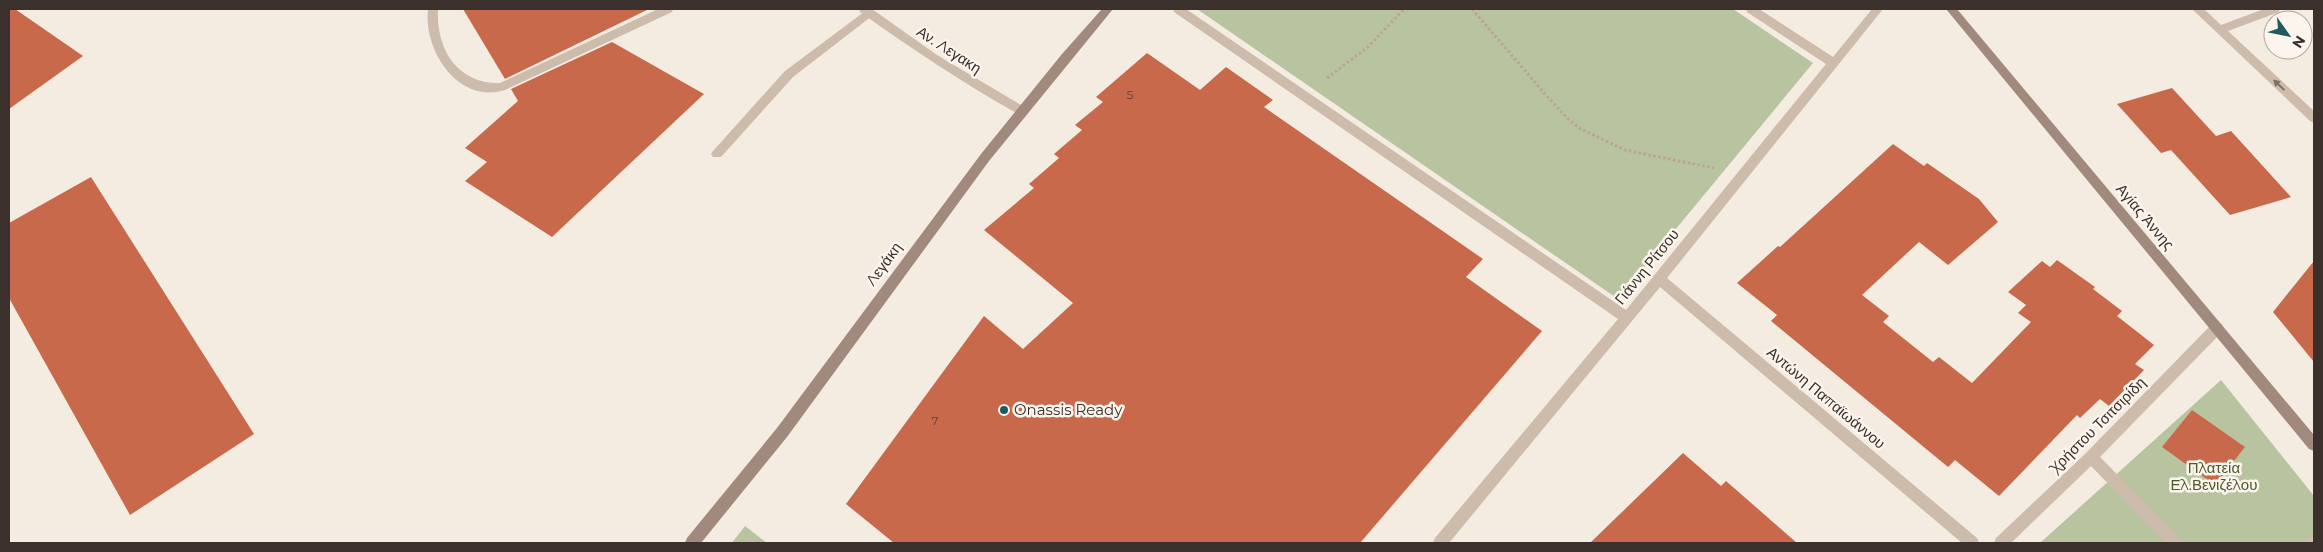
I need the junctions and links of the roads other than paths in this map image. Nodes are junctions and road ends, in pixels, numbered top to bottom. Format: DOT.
graph roads {
  1 [pos="433,9"];
  2 [pos="668,9"];
  3 [pos="1108,9"];
  4 [pos="1178,9"];
  5 [pos="1751,9"];
  6 [pos="1878,9"];
  7 [pos="1951,9"];
  8 [pos="2197,9"];
  9 [pos="2275,9"];
  10 [pos="866,11"];
  11 [pos="2220,30"];
  12 [pos="1833,64"];
  13 [pos="1022,111"];
  14 [pos="2314,118"];
  15 [pos="717,154"];
  16 [pos="1659,278"];
  17 [pos="1627,318"];
  18 [pos="2217,328"];
  19 [pos="2314,445"];
  20 [pos="2091,457"];
  21 [pos="692,543"];
  22 [pos="1440,543"];
  23 [pos="1971,543"];
  24 [pos="2001,543"];
  25 [pos="2175,543"];
  1 -- 2 [label="street"];
  3 -- 13 [label="street, Λεγάκη"];
  4 -- 17 [label="street"];
  5 -- 12 [label="street"];
  6 -- 12 [label="street, Γιάννη Ρίτσου"];
  7 -- 18 [label="street, Αγίας Άννης"];
  8 -- 11 [label="street"];
  9 -- 11 [label="street"];
  10 -- 13 [label="street, Αν. Λεγακη"];
  10 -- 15 [label="street"];
  14 -- 11 [label="street, one-way"];
  12 -- 16 [label="street, Γιάννη Ρίτσου"];
  13 -- 21 [label="street, Λεγάκη"];
  16 -- 17 [label="street, Γιάννη Ρίτσου"];
  16 -- 23 [label="street, Αντώνη Παπαϊωάννου"];
  17 -- 22 [label="street, Γιάννη Ρίτσου"];
  18 -- 19 [label="street, Αγίας Άννης"];
  18 -- 20 [label="street, Χρήστου Τσιτσιρίδη"];
  20 -- 24 [label="street, Χρήστου Τσιτσιρίδη"];
  20 -- 25 [label="street"];
}
